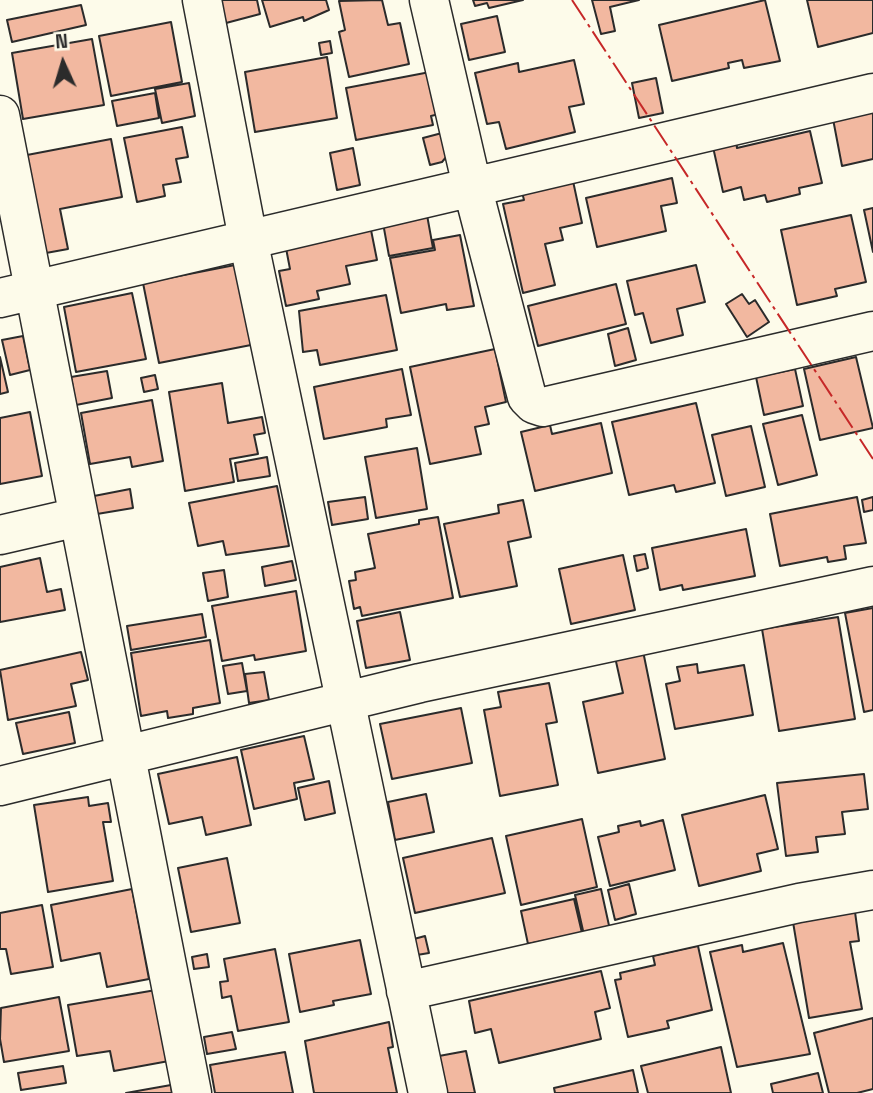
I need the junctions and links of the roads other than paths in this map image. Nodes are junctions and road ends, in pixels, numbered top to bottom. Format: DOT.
graph roads {
  1 [pos="202,0"];
  2 [pos="429,0"];
  3 [pos="873,93"];
  4 [pos="0,115"];
  5 [pos="472,186"];
  6 [pos="248,239"];
  7 [pos="17,294"];
  8 [pos="873,331"];
  9 [pos="78,517"];
  10 [pos="0,535"];
  11 [pos="873,586"];
  12 [pos="343,701"];
  13 [pos="126,755"];
  14 [pos="0,786"];
  15 [pos="873,890"];
  16 [pos="406,991"];
  17 [pos="192,1093"];
  18 [pos="428,1093"];
  1 -- 6 [label="street"];
  2 -- 5 [label="street"];
  3 -- 5 [label="street"];
  4 -- 7 [label="street"];
  5 -- 6 [label="street"];
  5 -- 8 [label="street"];
  6 -- 7 [label="street"];
  6 -- 12 [label="street"];
  7 -- 9 [label="street"];
  9 -- 10 [label="street"];
  9 -- 13 [label="street"];
  11 -- 12 [label="street"];
  12 -- 13 [label="street"];
  12 -- 16 [label="street"];
  13 -- 14 [label="street"];
  13 -- 17 [label="street"];
  15 -- 16 [label="street"];
  16 -- 18 [label="street"];
}
